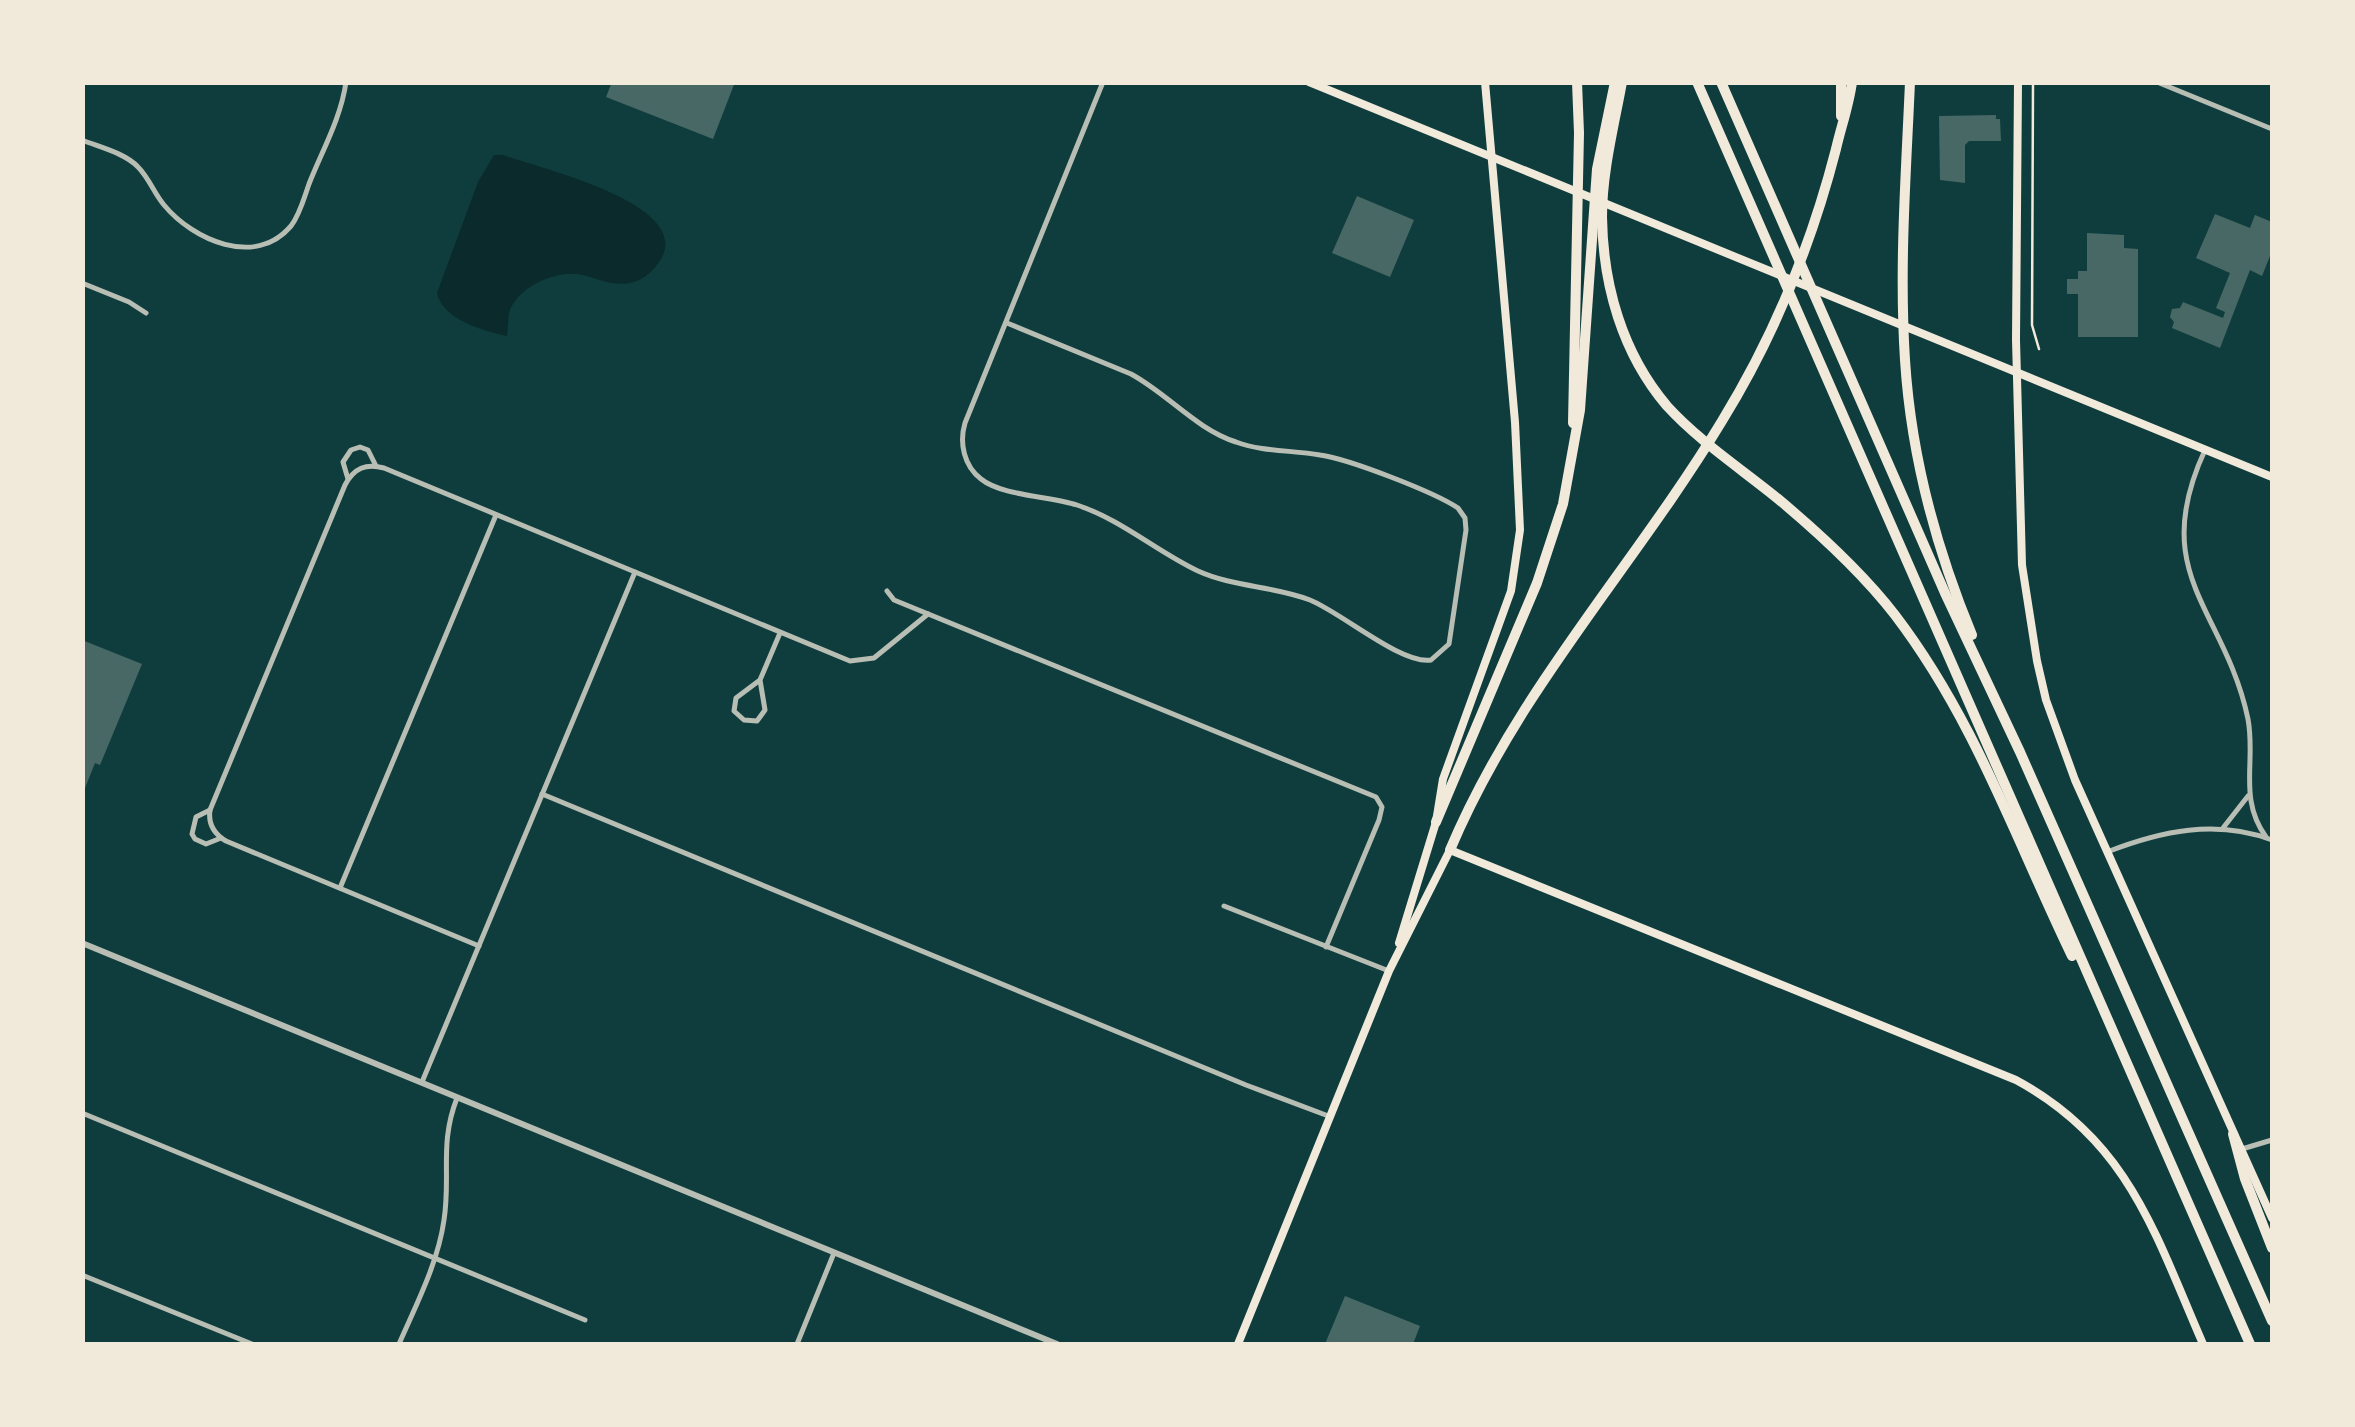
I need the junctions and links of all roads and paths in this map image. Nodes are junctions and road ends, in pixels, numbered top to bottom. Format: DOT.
graph roads {
  1 [pos="346,82"];
  2 [pos="1103,82"];
  3 [pos="1309,82"];
  4 [pos="1485,82"];
  5 [pos="1577,82"];
  6 [pos="1618,82"];
  7 [pos="1694,82"];
  8 [pos="1841,82"];
  9 [pos="1852,82"];
  10 [pos="1910,82"];
  11 [pos="2018,82"];
  12 [pos="2033,82"];
  13 [pos="2156,82"];
  14 [pos="1723,86"];
  15 [pos="1841,128"];
  16 [pos="2272,129"];
  17 [pos="82,140"];
  18 [pos="1492,159"];
  19 [pos="1601,171"];
  20 [pos="82,283"];
  21 [pos="146,313"];
  22 [pos="1007,323"];
  23 [pos="2039,348"];
  24 [pos="2018,373"];
  25 [pos="1574,434"];
  26 [pos="2205,450"];
  27 [pos="376,466"];
  28 [pos="2272,477"];
  29 [pos="348,479"];
  30 [pos="496,515"];
  31 [pos="635,572"];
  32 [pos="887,591"];
  33 [pos="928,614"];
  34 [pos="780,633"];
  35 [pos="760,680"];
  36 [pos="2020,752"];
  37 [pos="542,794"];
  38 [pos="2248,796"];
  39 [pos="210,810"];
  40 [pos="1436,822"];
  41 [pos="2223,828"];
  42 [pos="221,838"];
  43 [pos="2270,839"];
  44 [pos="1450,850"];
  45 [pos="2107,852"];
  46 [pos="340,888"];
  47 [pos="1224,906"];
  48 [pos="82,943"];
  49 [pos="479,946"];
  50 [pos="1326,947"];
  51 [pos="1394,961"];
  52 [pos="1390,972"];
  53 [pos="2134,1082"];
  54 [pos="421,1083"];
  55 [pos="458,1098"];
  56 [pos="82,1113"];
  57 [pos="1331,1116"];
  58 [pos="2233,1134"];
  59 [pos="2272,1140"];
  60 [pos="2242,1149"];
  61 [pos="2272,1218"];
  62 [pos="2272,1248"];
  63 [pos="834,1253"];
  64 [pos="435,1258"];
  65 [pos="82,1275"];
  66 [pos="585,1320"];
  67 [pos="2272,1321"];
  68 [pos="252,1344"];
  69 [pos="399,1344"];
  70 [pos="797,1344"];
  71 [pos="1057,1344"];
  72 [pos="1238,1344"];
  73 [pos="2203,1344"];
  74 [pos="2250,1344"];
  1 -- 17 [label="street"];
  2 -- 22 [label="street"];
  3 -- 18 [label="main road"];
  4 -- 18 [label="main road"];
  5 -- 25 [label="highway"];
  6 -- 19 [label="highway"];
  7 -- 53 [label="highway"];
  8 -- 15 [label="highway"];
  9 -- 15 [label="highway"];
  10 -- 36 [label="highway"];
  11 -- 24 [label="main road"];
  12 -- 23 [label="path"];
  13 -- 16 [label="street"];
  14 -- 36 [label="highway"];
  15 -- 44 [label="highway"];
  18 -- 24 [label="main road"];
  18 -- 40 [label="main road"];
  19 -- 25 [label="highway"];
  19 -- 53 [label="highway"];
  20 -- 21 [label="street"];
  22 -- 22 [label="street"];
  24 -- 26 [label="main road"];
  24 -- 45 [label="main road"];
  25 -- 40 [label="highway"];
  26 -- 28 [label="main road"];
  26 -- 38 [label="street"];
  27 -- 29 [label="street"];
  27 -- 29 [label="street"];
  27 -- 30 [label="street"];
  29 -- 39 [label="street"];
  30 -- 31 [label="street"];
  30 -- 46 [label="street"];
  31 -- 34 [label="street"];
  31 -- 37 [label="street"];
  32 -- 33 [label="street"];
  33 -- 34 [label="street"];
  33 -- 50 [label="street"];
  34 -- 35 [label="street"];
  35 -- 35 [label="street"];
  36 -- 67 [label="highway"];
  37 -- 49 [label="street"];
  37 -- 57 [label="street"];
  38 -- 41 [label="street"];
  38 -- 43 [label="street"];
  39 -- 42 [label="street"];
  39 -- 42 [label="street"];
  40 -- 51 [label="main road"];
  41 -- 43 [label="street"];
  41 -- 45 [label="street"];
  42 -- 46 [label="street"];
  44 -- 51 [label="main road"];
  44 -- 73 [label="main road"];
  45 -- 58 [label="main road"];
  46 -- 49 [label="street"];
  47 -- 50 [label="street"];
  48 -- 54 [label="street"];
  49 -- 54 [label="street"];
  50 -- 52 [label="street"];
  51 -- 52 [label="main road"];
  52 -- 57 [label="main road"];
  53 -- 74 [label="highway"];
  54 -- 55 [label="street"];
  55 -- 63 [label="street"];
  55 -- 64 [label="street"];
  56 -- 64 [label="street"];
  57 -- 72 [label="main road"];
  58 -- 60 [label="main road"];
  58 -- 62 [label="highway"];
  59 -- 60 [label="street"];
  60 -- 61 [label="main road"];
  63 -- 70 [label="street"];
  63 -- 71 [label="street"];
  64 -- 66 [label="street"];
  64 -- 69 [label="street"];
  65 -- 68 [label="street"];
}
